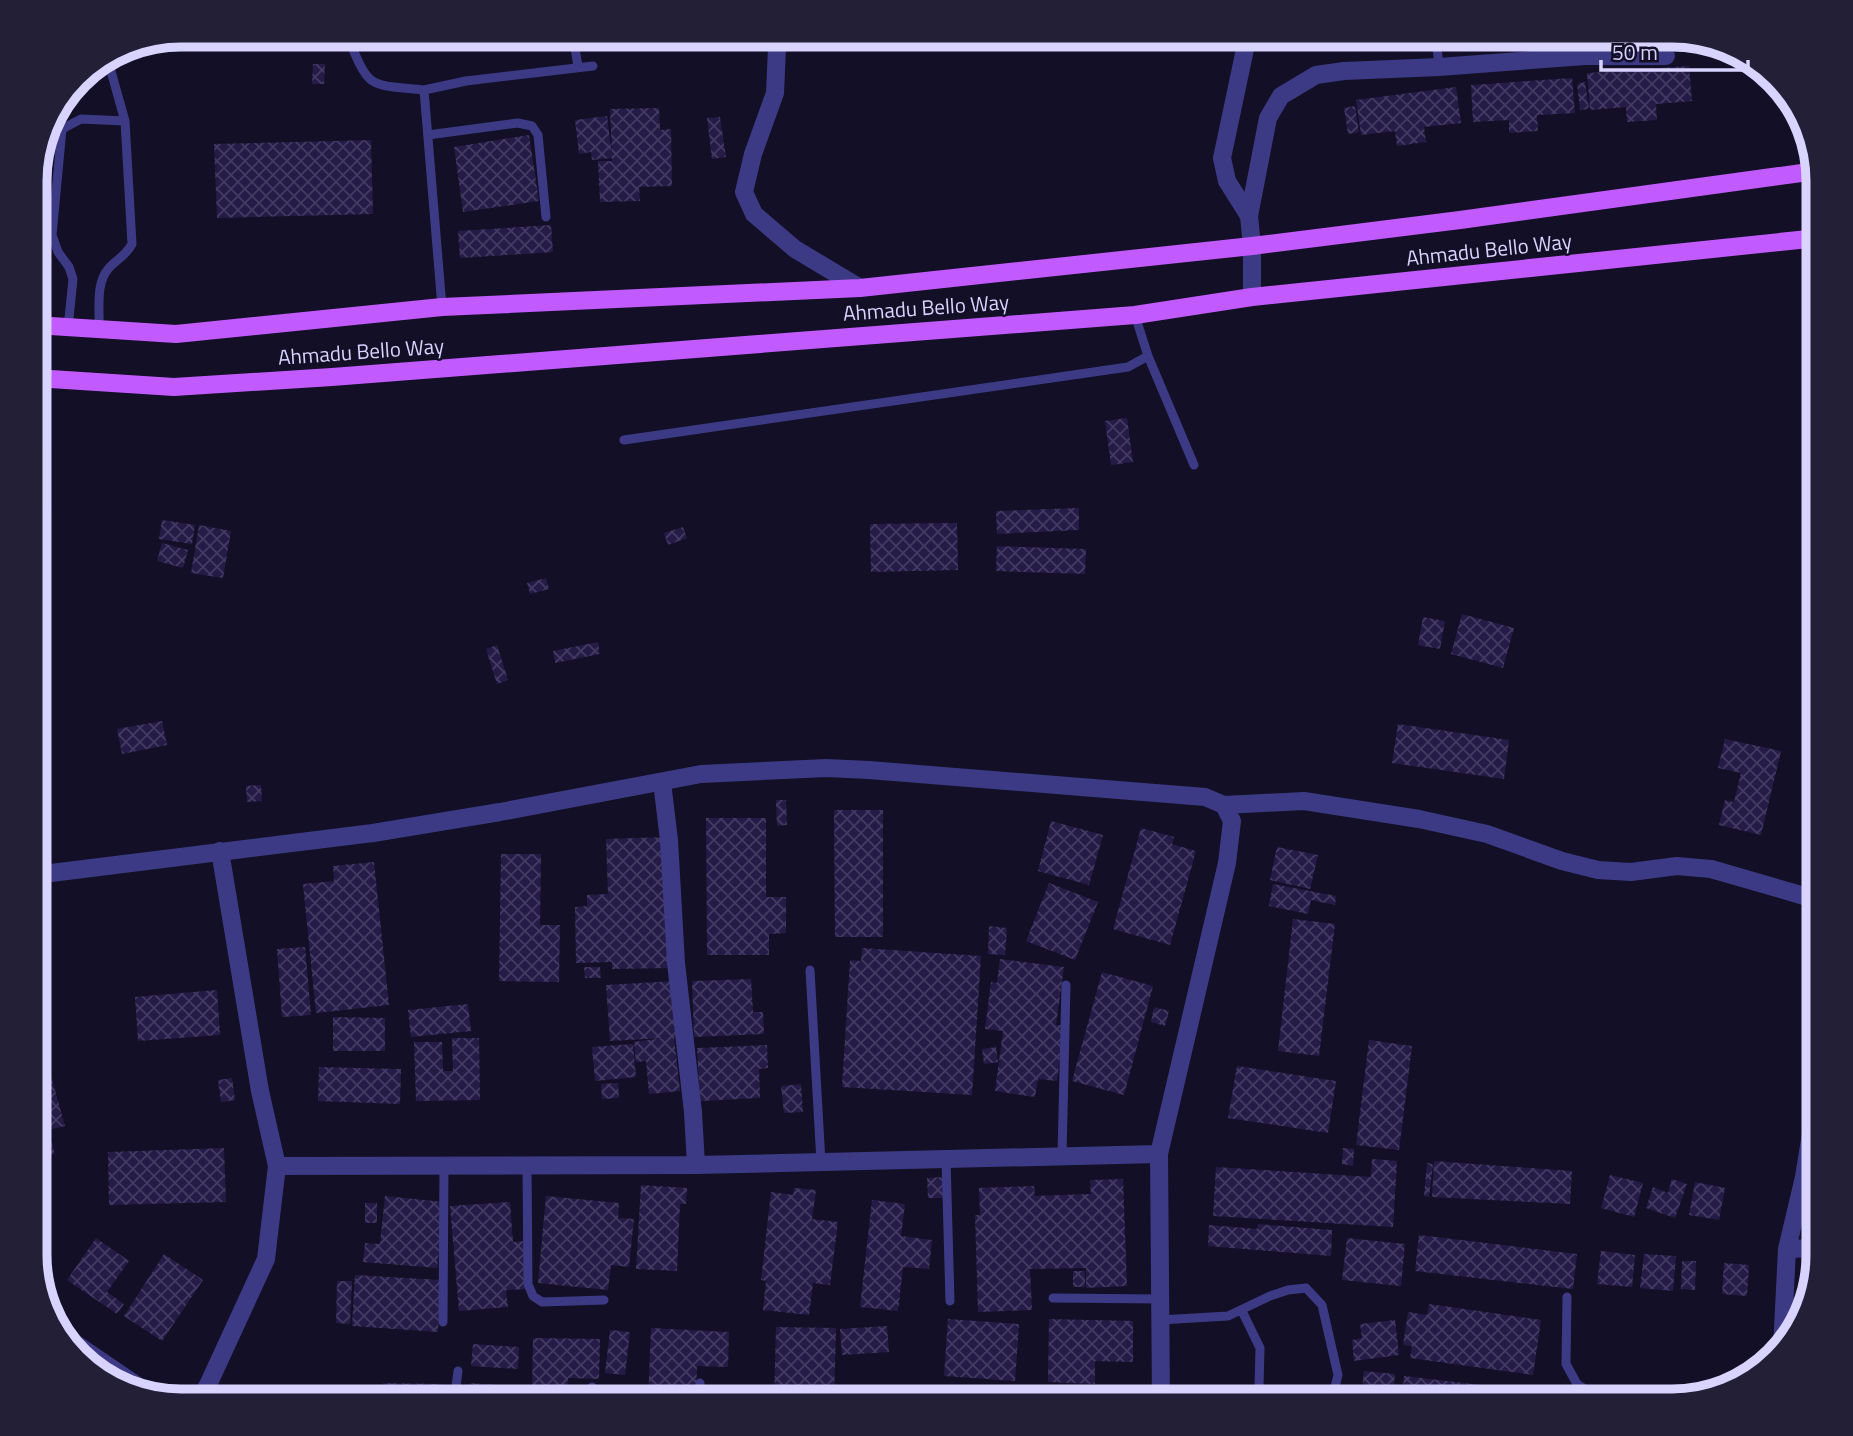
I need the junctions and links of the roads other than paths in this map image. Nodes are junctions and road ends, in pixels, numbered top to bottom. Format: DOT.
graph roads {
  1 [pos="351,47"];
  2 [pos="575,47"];
  3 [pos="776,47"];
  4 [pos="1245,47"];
  5 [pos="1437,47"];
  6 [pos="1586,47"];
  7 [pos="1586,56"];
  8 [pos="1666,56"];
  9 [pos="593,66"];
  10 [pos="578,67"];
  11 [pos="1439,67"];
  12 [pos="110,68"];
  13 [pos="424,90"];
  14 [pos="125,121"];
  15 [pos="428,135"];
  16 [pos="1805,172"];
  17 [pos="1249,216"];
  18 [pos="546,218"];
  19 [pos="1806,239"];
  20 [pos="1252,246"];
  21 [pos="860,288"];
  22 [pos="1252,298"];
  23 [pos="442,307"];
  24 [pos="1135,315"];
  25 [pos="48,326"];
  26 [pos="68,328"];
  27 [pos="99,330"];
  28 [pos="1148,356"];
  29 [pos="48,379"];
  30 [pos="624,440"];
  31 [pos="1194,465"];
  32 [pos="662,782"];
  33 [pos="1224,805"];
  34 [pos="220,851"];
  35 [pos="48,873"];
  36 [pos="1806,897"];
  37 [pos="810,970"];
  38 [pos="1066,985"];
  39 [pos="1159,1154"];
  40 [pos="1062,1156"];
  41 [pos="947,1159"];
  42 [pos="821,1162"];
  43 [pos="527,1165"];
  44 [pos="696,1165"];
  45 [pos="1806,1165"];
  46 [pos="277,1166"];
  47 [pos="444,1166"];
  48 [pos="1806,1248"];
  49 [pos="1787,1249"];
  50 [pos="1567,1297"];
  51 [pos="1053,1298"];
  52 [pos="1160,1299"];
  53 [pos="604,1300"];
  54 [pos="950,1301"];
  55 [pos="1242,1311"];
  56 [pos="1160,1320"];
  57 [pos="443,1322"];
  58 [pos="1783,1329"];
  59 [pos="79,1341"];
  60 [pos="458,1371"];
  61 [pos="141,1383"];
  62 [pos="700,1383"];
  63 [pos="206,1389"];
  64 [pos="456,1389"];
  65 [pos="700,1389"];
  66 [pos="1161,1389"];
  67 [pos="1260,1389"];
  68 [pos="1334,1389"];
  69 [pos="1585,1389"];
  1 -- 13 [label="lane"];
  2 -- 10 [label="lane"];
  3 -- 21 [label="street"];
  4 -- 17 [label="street"];
  5 -- 11 [label="lane"];
  6 -- 7 [label="street"];
  7 -- 8 [label="street"];
  7 -- 11 [label="street"];
  9 -- 10 [label="lane"];
  10 -- 13 [label="lane"];
  11 -- 17 [label="street"];
  12 -- 14 [label="lane"];
  13 -- 15 [label="lane"];
  14 -- 26 [label="lane"];
  14 -- 27 [label="lane"];
  15 -- 18 [label="lane"];
  15 -- 23 [label="lane"];
  16 -- 20 [label="main road, Ahmadu Bello Way"];
  17 -- 20 [label="street"];
  19 -- 22 [label="main road, Ahmadu Bello Way"];
  20 -- 21 [label="main road, Ahmadu Bello Way"];
  20 -- 22 [label="street"];
  21 -- 23 [label="main road, Ahmadu Bello Way"];
  22 -- 24 [label="main road, Ahmadu Bello Way"];
  23 -- 27 [label="main road, Ahmadu Bello Way"];
  24 -- 28 [label="lane"];
  24 -- 29 [label="main road, Ahmadu Bello Way"];
  25 -- 26 [label="main road, Ahmadu Bello Way"];
  26 -- 27 [label="main road, Ahmadu Bello Way"];
  28 -- 30 [label="lane"];
  28 -- 31 [label="lane"];
  32 -- 33 [label="street"];
  32 -- 34 [label="street"];
  32 -- 44 [label="street"];
  33 -- 36 [label="street"];
  33 -- 39 [label="street"];
  34 -- 35 [label="street"];
  34 -- 46 [label="street"];
  37 -- 42 [label="lane"];
  38 -- 40 [label="lane"];
  39 -- 40 [label="street"];
  39 -- 52 [label="street"];
  40 -- 41 [label="street"];
  41 -- 42 [label="street"];
  41 -- 54 [label="lane"];
  42 -- 44 [label="street"];
  43 -- 44 [label="street"];
  43 -- 47 [label="street"];
  43 -- 53 [label="lane"];
  45 -- 49 [label="street"];
  46 -- 47 [label="street"];
  46 -- 63 [label="street"];
  47 -- 57 [label="lane"];
  48 -- 49 [label="street"];
  49 -- 58 [label="street"];
  50 -- 69 [label="lane"];
  51 -- 52 [label="lane"];
  52 -- 56 [label="street"];
  55 -- 56 [label="lane"];
  55 -- 67 [label="lane"];
  55 -- 68 [label="lane"];
  56 -- 66 [label="street"];
  59 -- 61 [label="lane"];
  60 -- 64 [label="lane"];
  62 -- 65 [label="lane"];
}
